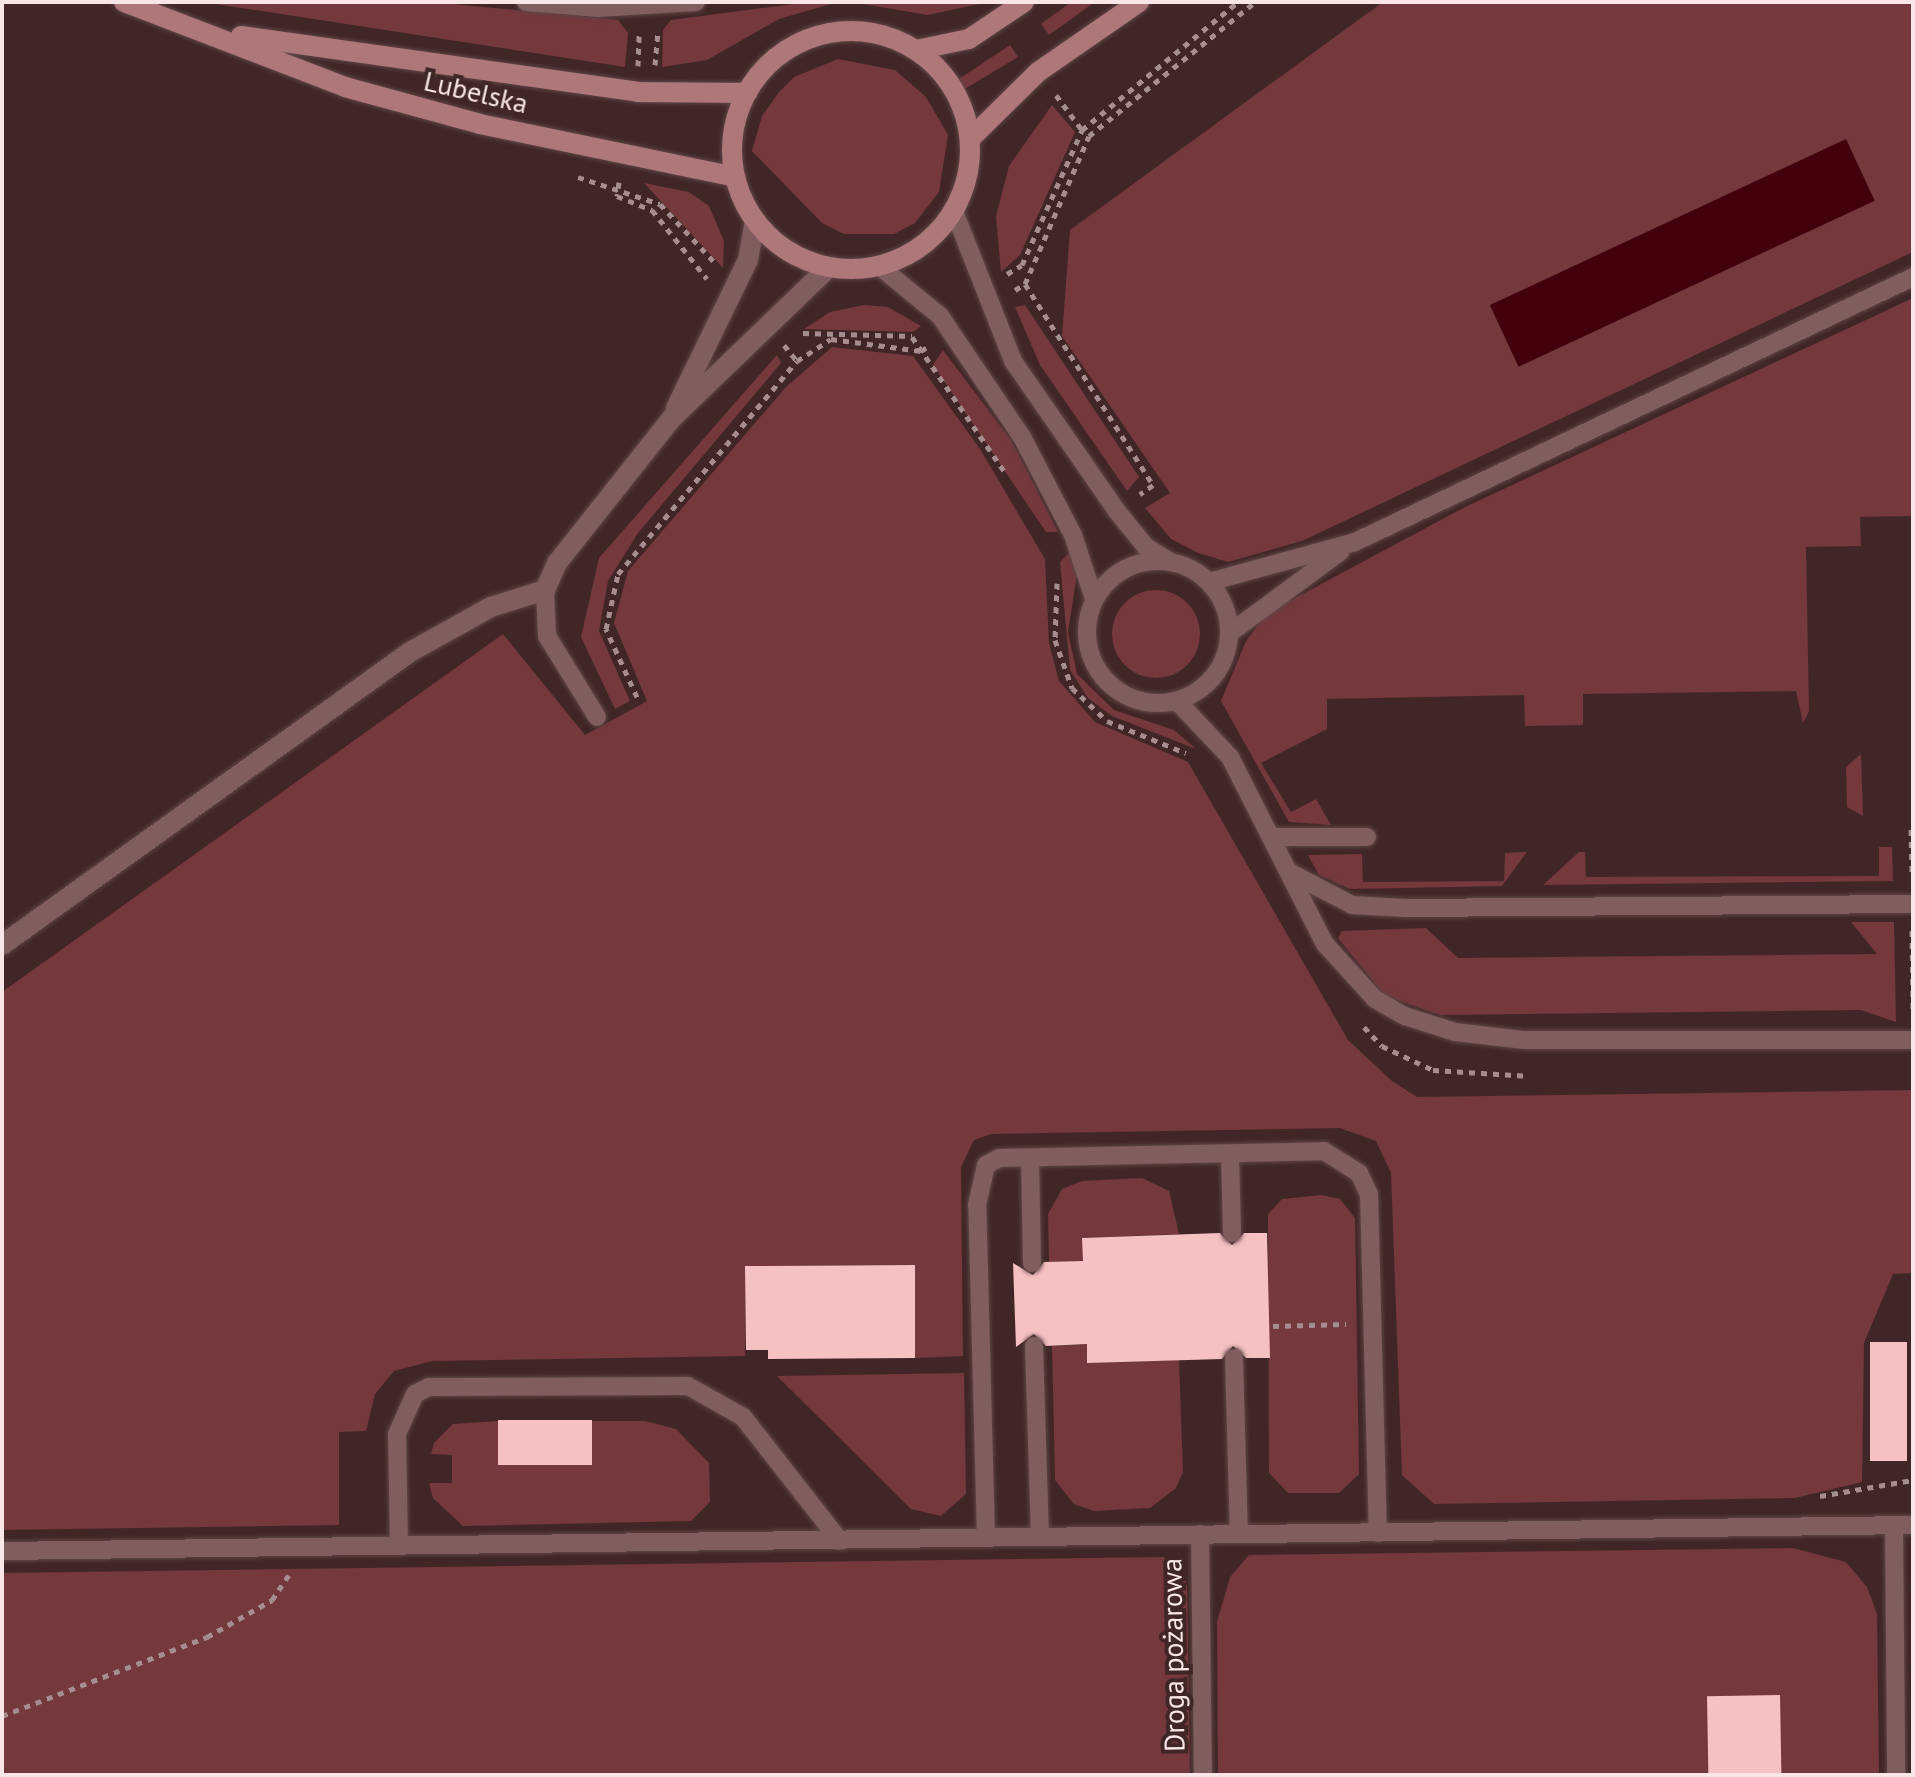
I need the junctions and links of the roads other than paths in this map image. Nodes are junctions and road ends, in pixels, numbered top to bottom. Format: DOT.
graph roads {
  1 [pos="124,2"];
  2 [pos="526,2"];
  3 [pos="696,2"];
  4 [pos="1024,2"];
  5 [pos="1139,2"];
  6 [pos="213,32"];
  7 [pos="916,50"];
  8 [pos="747,93"];
  9 [pos="970,139"];
  10 [pos="735,177"];
  11 [pos="954,211"];
  12 [pos="755,221"];
  13 [pos="879,266"];
  14 [pos="829,267"];
  15 [pos="1913,277"];
  16 [pos="671,419"];
  17 [pos="1355,542"];
  18 [pos="1170,561"];
  19 [pos="1209,582"];
  20 [pos="545,590"];
  21 [pos="1094,599"];
  22 [pos="1230,633"];
  23 [pos="1177,701"];
  24 [pos="597,717"];
  25 [pos="1272,837"];
  26 [pos="1367,837"];
  27 [pos="1289,872"];
  28 [pos="1913,904"];
  29 [pos="2,945"];
  30 [pos="1913,1040"];
  31 [pos="1230,1155"];
  32 [pos="1030,1158"];
  33 [pos="1232,1233"];
  34 [pos="1032,1263"];
  35 [pos="1034,1346"];
  36 [pos="1234,1358"];
  37 [pos="1913,1525"];
  38 [pos="1894,1526"];
  39 [pos="1378,1533"];
  40 [pos="1200,1534"];
  41 [pos="1239,1534"];
  42 [pos="1040,1537"];
  43 [pos="986,1538"];
  44 [pos="840,1541"];
  45 [pos="399,1546"];
  46 [pos="2,1551"];
  47 [pos="1203,1775"];
  48 [pos="1896,1775"];
  1 -- 6 [label="main road, Lubelska"];
  2 -- 3 [label="lane"];
  4 -- 7 [label="main road"];
  5 -- 9 [label="main road"];
  6 -- 8 [label="main road, Lubelska"];
  6 -- 10 [label="main road, Lubelska"];
  7 -- 8 [label="main road"];
  7 -- 9 [label="main road"];
  8 -- 10 [label="main road"];
  9 -- 11 [label="main road"];
  10 -- 12 [label="main road"];
  11 -- 13 [label="main road"];
  11 -- 18 [label="lane"];
  12 -- 14 [label="main road"];
  12 -- 16 [label="street"];
  13 -- 14 [label="main road"];
  13 -- 21 [label="lane"];
  14 -- 16 [label="street"];
  15 -- 17 [label="lane"];
  16 -- 20 [label="street"];
  17 -- 19 [label="lane"];
  17 -- 22 [label="lane"];
  18 -- 19 [label="lane"];
  18 -- 21 [label="lane"];
  19 -- 22 [label="lane"];
  20 -- 24 [label="lane"];
  20 -- 29 [label="street"];
  21 -- 23 [label="lane"];
  22 -- 23 [label="lane"];
  23 -- 25 [label="lane"];
  25 -- 26 [label="lane"];
  25 -- 27 [label="lane"];
  27 -- 28 [label="lane"];
  27 -- 30 [label="lane"];
  31 -- 32 [label="lane"];
  31 -- 33 [label="lane"];
  31 -- 39 [label="lane"];
  32 -- 34 [label="lane"];
  32 -- 43 [label="lane"];
  35 -- 42 [label="lane"];
  36 -- 41 [label="lane"];
  37 -- 38 [label="lane"];
  38 -- 39 [label="lane"];
  38 -- 48 [label="lane"];
  39 -- 41 [label="lane"];
  40 -- 41 [label="lane"];
  40 -- 42 [label="lane"];
  40 -- 47 [label="lane, Droga pożarowa"];
  42 -- 43 [label="lane"];
  43 -- 44 [label="lane"];
  44 -- 45 [label="lane"];
  44 -- 45 [label="lane"];
  45 -- 46 [label="lane"];
}
